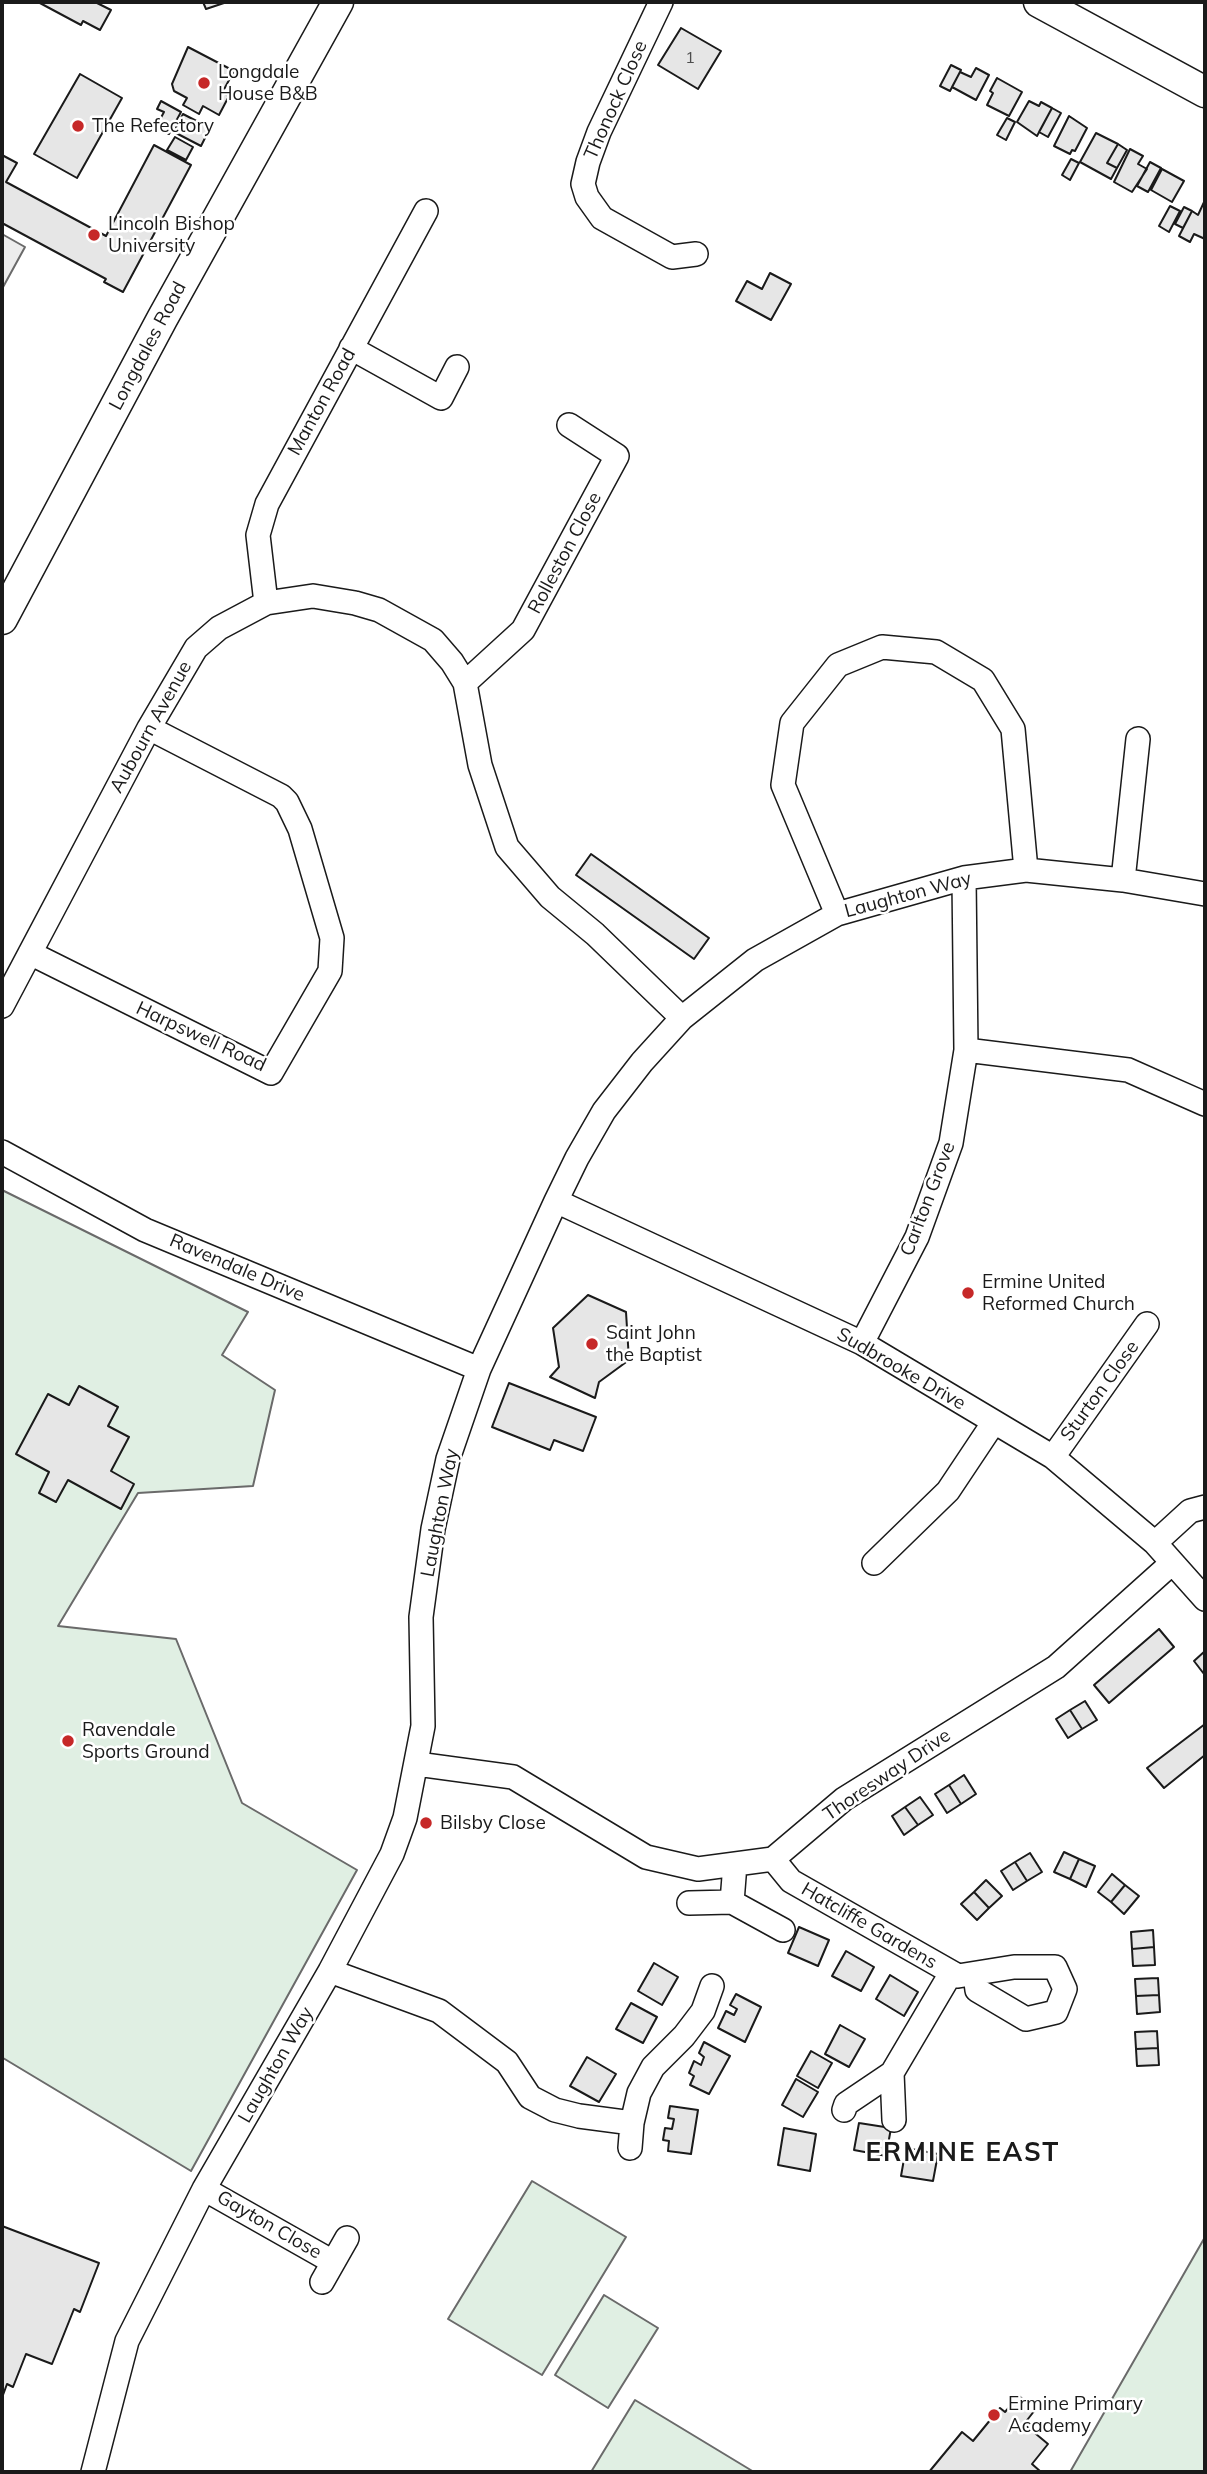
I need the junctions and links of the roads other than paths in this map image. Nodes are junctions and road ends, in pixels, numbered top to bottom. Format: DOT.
graph roads {
  1 [pos="338,2"];
  2 [pos="661,2"];
  3 [pos="1039,2"];
  4 [pos="1205,92"];
  5 [pos="426,211"];
  6 [pos="696,254"];
  7 [pos="351,348"];
  8 [pos="457,367"];
  9 [pos="569,425"];
  10 [pos="266,603"];
  11 [pos="2,619"];
  12 [pos="465,683"];
  13 [pos="149,728"];
  14 [pos="1138,739"];
  15 [pos="1026,870"];
  16 [pos="964,878"];
  17 [pos="1123,880"];
  18 [pos="1205,894"];
  19 [pos="837,914"];
  20 [pos="30,953"];
  21 [pos="2,1006"];
  22 [pos="682,1018"];
  23 [pos="966,1050"];
  24 [pos="1205,1104"];
  25 [pos="2,1152"];
  26 [pos="556,1201"];
  27 [pos="1147,1324"];
  28 [pos="862,1343"];
  29 [pos="479,1369"];
  30 [pos="994,1422"];
  31 [pos="1053,1457"];
  32 [pos="1205,1507"];
  33 [pos="1155,1544"];
  34 [pos="874,1563"];
  35 [pos="1172,1563"];
  36 [pos="1205,1599"];
  37 [pos="417,1764"];
  38 [pos="773,1859"];
  39 [pos="734,1864"];
  40 [pos="732,1902"];
  41 [pos="689,1903"];
  42 [pos="783,1930"];
  43 [pos="330,1971"];
  44 [pos="951,1973"];
  45 [pos="975,1975"];
  46 [pos="712,1986"];
  47 [pos="892,2073"];
  48 [pos="844,2110"];
  49 [pos="894,2120"];
  50 [pos="632,2123"];
  51 [pos="630,2148"];
  52 [pos="204,2189"];
  53 [pos="347,2238"];
  54 [pos="93,2472"];
  1 -- 11 [label="main road, Longdales Road"];
  2 -- 6 [label="street, Thonock Close"];
  3 -- 4 [label="main road"];
  5 -- 7 [label="street, Manton Road"];
  7 -- 8 [label="street"];
  7 -- 10 [label="street, Manton Road"];
  9 -- 12 [label="street, Rolleston Close"];
  10 -- 12 [label="street, Aubourn Avenue"];
  10 -- 13 [label="street, Aubourn Avenue"];
  12 -- 22 [label="street, Aubourn Avenue"];
  13 -- 20 [label="street, Aubourn Avenue"];
  13 -- 20 [label="street, Harpswell Road"];
  14 -- 17 [label="street"];
  15 -- 16 [label="street, Laughton Way"];
  15 -- 17 [label="street, Laughton Way"];
  15 -- 19 [label="street"];
  16 -- 19 [label="street, Laughton Way"];
  16 -- 23 [label="street, Carlton Grove"];
  17 -- 18 [label="street, Laughton Way"];
  19 -- 22 [label="street, Laughton Way"];
  20 -- 21 [label="street, Aubourn Avenue"];
  22 -- 26 [label="street, Laughton Way"];
  23 -- 24 [label="street"];
  23 -- 28 [label="street, Carlton Grove"];
  25 -- 29 [label="street, Ravendale Drive"];
  26 -- 28 [label="street, Sudbrooke Drive"];
  26 -- 29 [label="street, Laughton Way"];
  27 -- 31 [label="street, Sturton Close"];
  28 -- 30 [label="street, Sudbrooke Drive"];
  29 -- 37 [label="street, Laughton Way"];
  30 -- 31 [label="street, Sudbrooke Drive"];
  30 -- 34 [label="street"];
  31 -- 33 [label="street, Sudbrooke Drive"];
  32 -- 33 [label="street"];
  33 -- 35 [label="street, Sudbrooke Drive"];
  35 -- 36 [label="street, Sudbrooke Drive"];
  35 -- 38 [label="street, Thoresway Drive"];
  37 -- 39 [label="street"];
  37 -- 43 [label="street, Laughton Way"];
  38 -- 39 [label="street"];
  38 -- 44 [label="street, Hatcliffe Gardens"];
  39 -- 40 [label="street"];
  40 -- 41 [label="street"];
  40 -- 42 [label="street"];
  43 -- 50 [label="street"];
  43 -- 52 [label="street, Laughton Way"];
  44 -- 45 [label="street, Hatcliffe Gardens"];
  44 -- 47 [label="street"];
  46 -- 50 [label="street"];
  47 -- 48 [label="street"];
  47 -- 49 [label="street"];
  50 -- 51 [label="street"];
  52 -- 53 [label="street, Gayton Close"];
  52 -- 54 [label="street, Laughton Way"];
}
